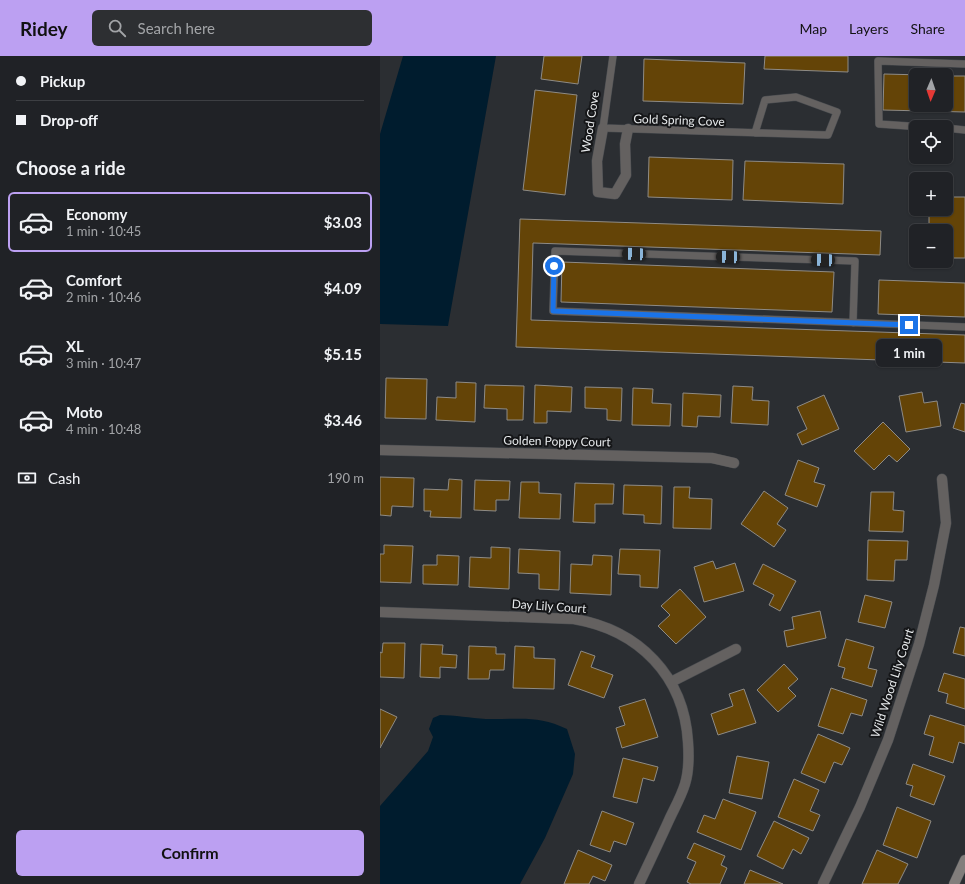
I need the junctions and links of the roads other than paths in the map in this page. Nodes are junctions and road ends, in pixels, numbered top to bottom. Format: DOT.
graph roads {
  1 [pos="613,56"];
  2 [pos="965,64"];
  3 [pos="909,126"];
  4 [pos="603,128"];
  5 [pos="628,129"];
  6 [pos="953,129"];
  7 [pos="965,130"];
  8 [pos="755,133"];
  9 [pos="853,323"];
  10 [pos="965,327"];
  11 [pos="380,450"];
  12 [pos="734,463"];
  13 [pos="942,479"];
  14 [pos="380,612"];
  15 [pos="736,649"];
  16 [pos="671,682"];
  17 [pos="965,860"];
  18 [pos="639,884"];
  19 [pos="823,884"];
  20 [pos="954,884"];
  1 -- 4 [label="lane, Wood Cove"];
  2 -- 3 [label="lane"];
  4 -- 5 [label="lane, Gold Spring Cove"];
  4 -- 5 [label="street, Wood Cove"];
  5 -- 8 [label="lane, Gold Spring Cove"];
  6 -- 7 [label="lane"];
  8 -- 8 [label="lane, Gold Spring Cove"];
  9 -- 9 [label="lane"];
  9 -- 10 [label="lane"];
  11 -- 12 [label="street, Golden Poppy Court"];
  13 -- 19 [label="street, Wild Wood Lily Court"];
  14 -- 16 [label="street, Day Lily Court"];
  15 -- 16 [label="street"];
  16 -- 18 [label="street, Day Lily Court"];
  17 -- 20 [label="main road"];
}
